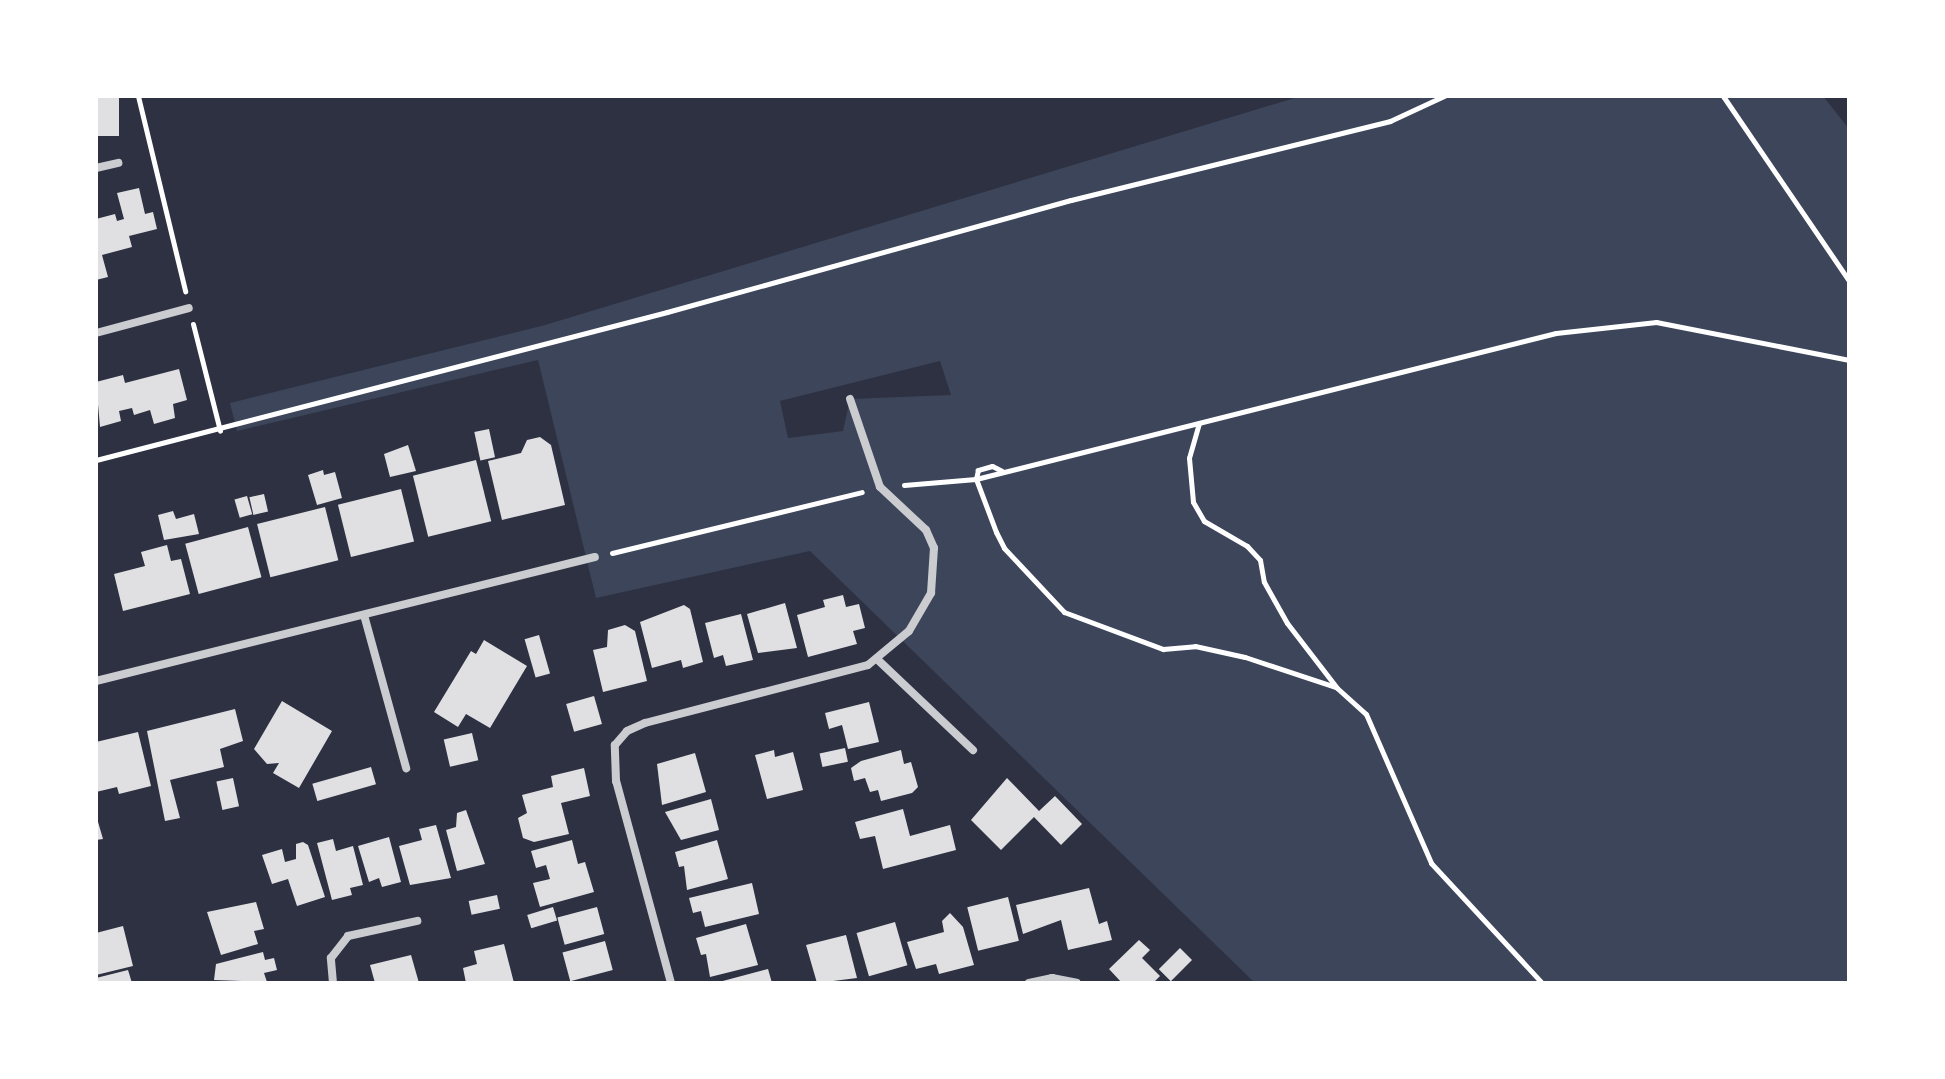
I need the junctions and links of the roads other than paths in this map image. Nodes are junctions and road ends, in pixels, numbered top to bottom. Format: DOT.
graph roads {
  1 [pos="118,163"];
  2 [pos="96,168"];
  3 [pos="189,308"];
  4 [pos="96,333"];
  5 [pos="850,399"];
  6 [pos="595,557"];
  7 [pos="364,615"];
  8 [pos="878,660"];
  9 [pos="96,681"];
  10 [pos="973,750"];
  11 [pos="406,768"];
  12 [pos="417,921"];
  13 [pos="333,983"];
  14 [pos="671,983"];
  15 [pos="1029,983"];
  16 [pos="1077,983"];
  1 -- 2 [label="street"];
  3 -- 4 [label="street"];
  5 -- 8 [label="street"];
  6 -- 7 [label="street"];
  7 -- 9 [label="street"];
  7 -- 11 [label="street"];
  8 -- 10 [label="street"];
  8 -- 14 [label="street"];
  12 -- 13 [label="street"];
  15 -- 16 [label="street"];
}
